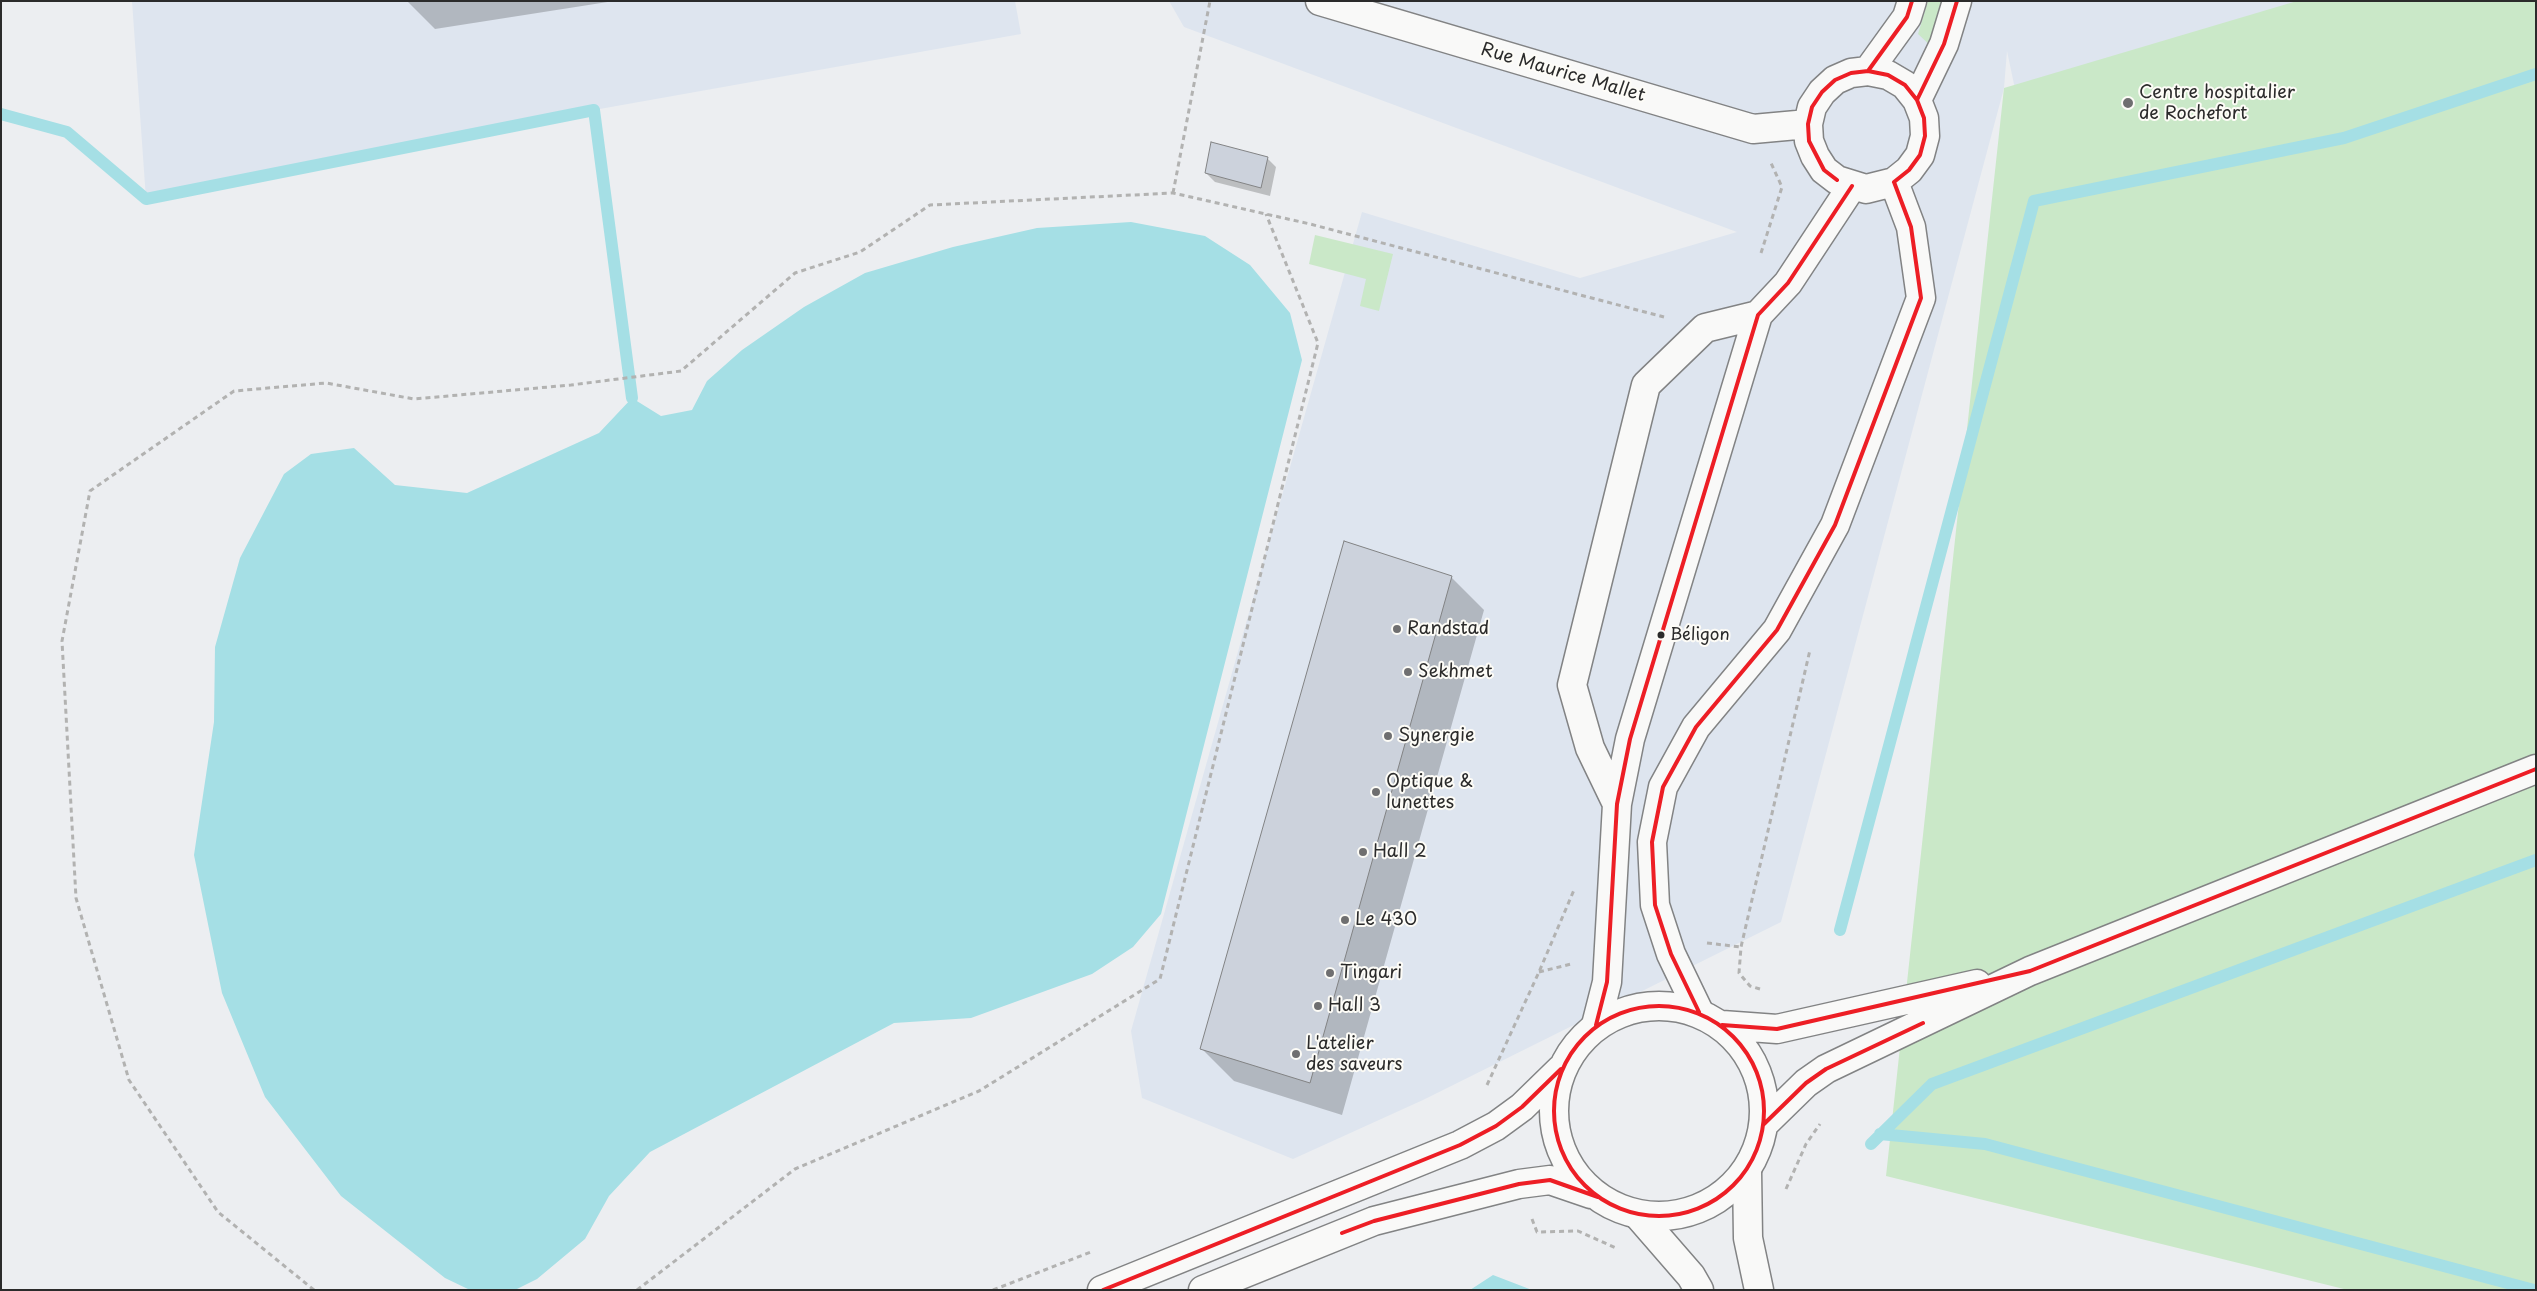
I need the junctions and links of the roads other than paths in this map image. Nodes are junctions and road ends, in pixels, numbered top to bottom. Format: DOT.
graph roads {
  1 [pos="1320,1"];
  2 [pos="1912,1"];
  3 [pos="1957,1"];
  4 [pos="1868,71"];
  5 [pos="1917,100"];
  6 [pos="1808,124"];
  7 [pos="1894,182"];
  8 [pos="1852,186"];
  9 [pos="1758,315"];
  10 [pos="2536,769"];
  11 [pos="1617,804"];
  12 [pos="2030,971"];
  13 [pos="1711,1019"];
  14 [pos="1596,1025"];
  15 [pos="1561,1069"];
  16 [pos="1764,1124"];
  17 [pos="1747,1170"];
  18 [pos="1598,1197"];
  19 [pos="1638,1214"];
  20 [pos="1102,1290"];
  21 [pos="1203,1290"];
  22 [pos="1698,1290"];
  23 [pos="1760,1290"];
  1 -- 6 [label="street, Rue Maurice Mallet"];
  2 -- 4 [label="street"];
  3 -- 5 [label="street"];
  4 -- 5 [label="street"];
  4 -- 6 [label="street"];
  5 -- 7 [label="street"];
  6 -- 8 [label="street"];
  7 -- 8 [label="street"];
  7 -- 13 [label="street"];
  8 -- 9 [label="street"];
  9 -- 11 [label="street"];
  9 -- 11 [label="street"];
  10 -- 12 [label="street"];
  11 -- 14 [label="street"];
  12 -- 13 [label="street"];
  12 -- 16 [label="street"];
  13 -- 14 [label="street"];
  13 -- 16 [label="street"];
  14 -- 15 [label="street"];
  15 -- 18 [label="street"];
  15 -- 20 [label="street"];
  16 -- 17 [label="street"];
  17 -- 19 [label="street"];
  17 -- 23 [label="street"];
  18 -- 19 [label="street"];
  18 -- 21 [label="street"];
  19 -- 22 [label="street"];
}
